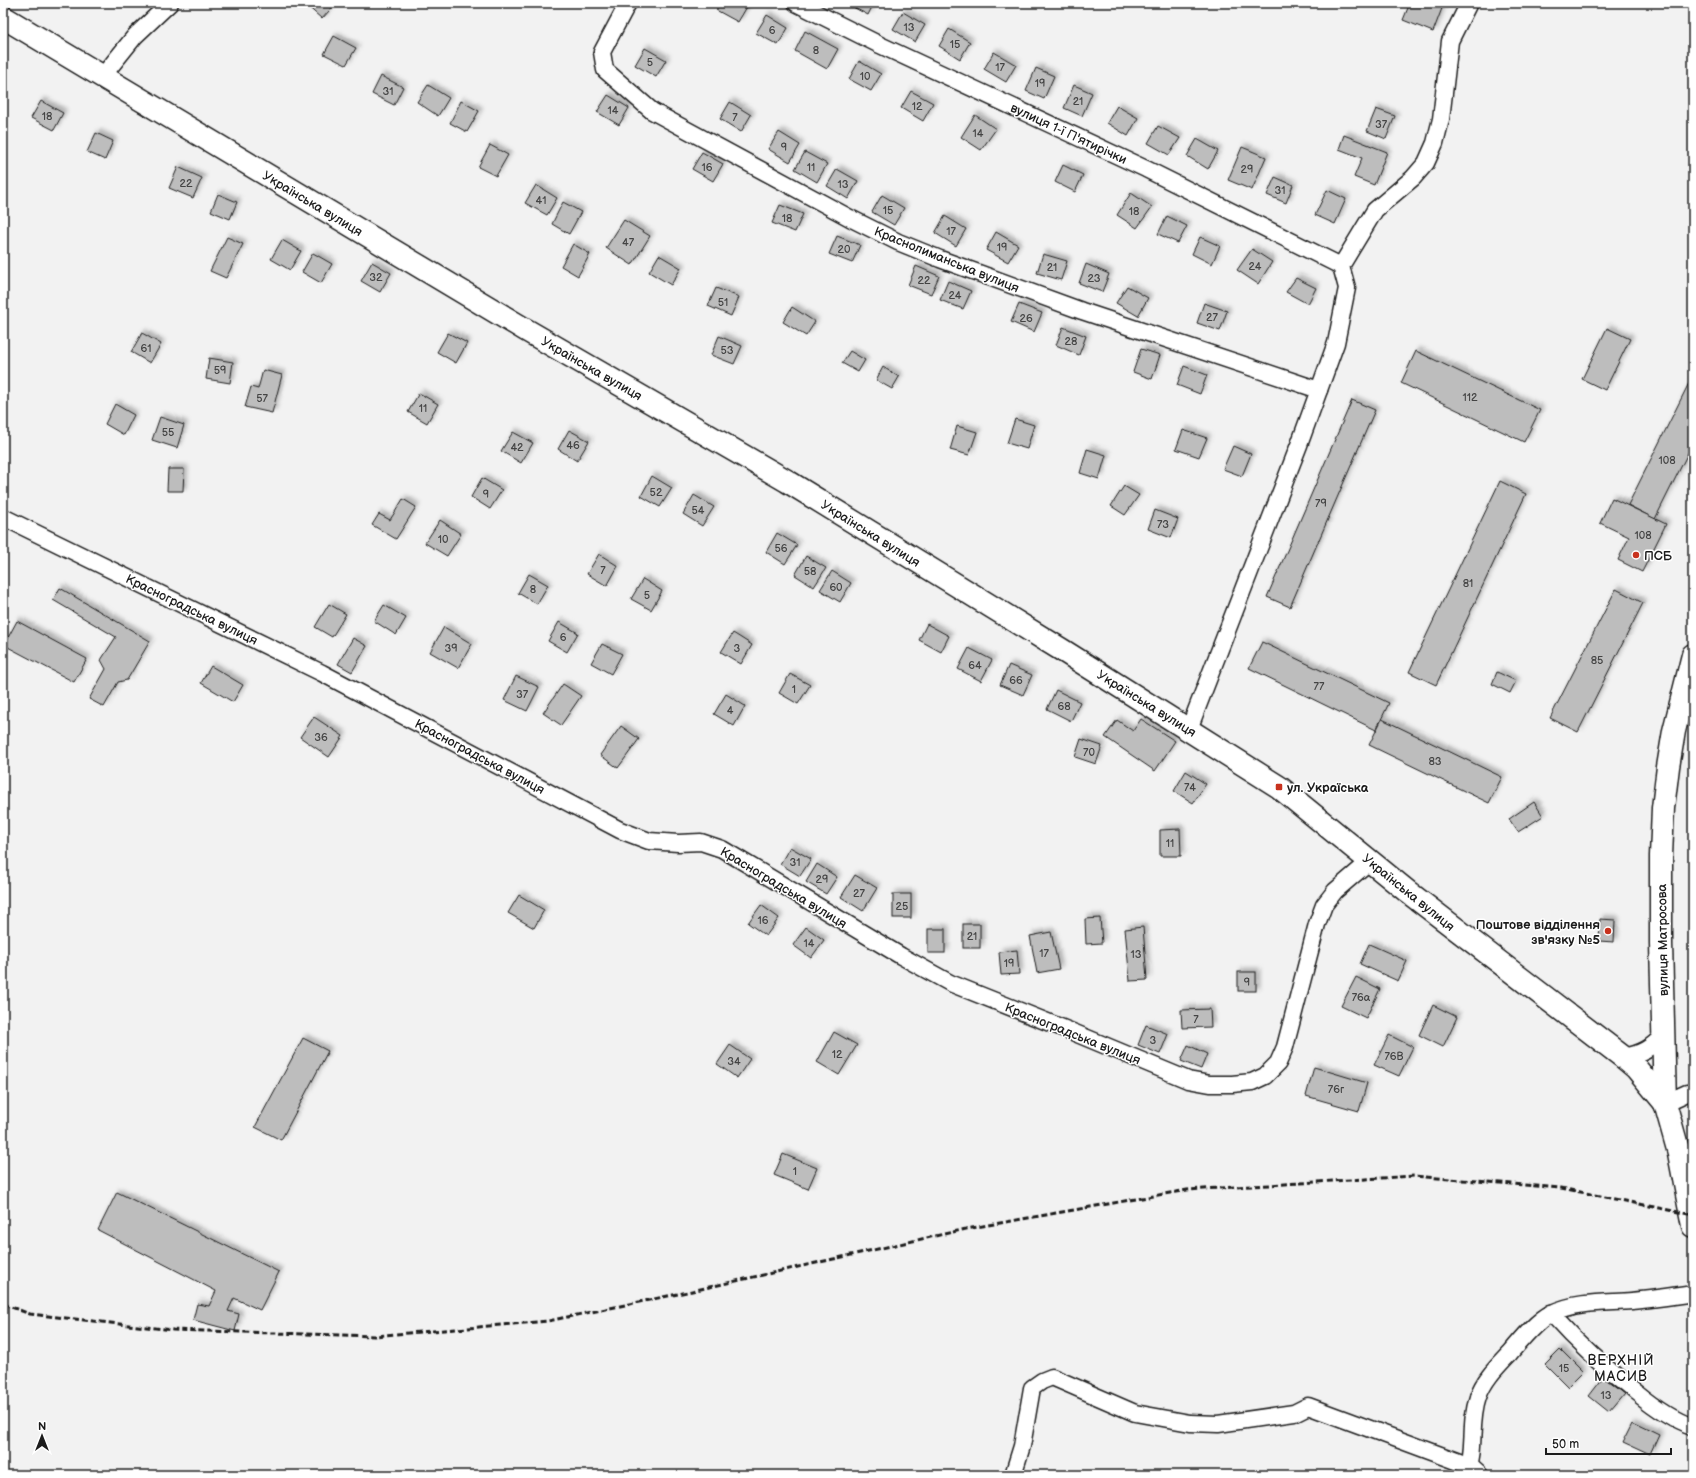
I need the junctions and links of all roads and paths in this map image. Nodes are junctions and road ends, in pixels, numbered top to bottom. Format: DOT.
graph roads {
  1 [pos="170,3"];
  2 [pos="628,3"];
  3 [pos="796,3"];
  4 [pos="1469,3"];
  5 [pos="3,17"];
  6 [pos="102,77"];
  7 [pos="1341,266"];
  8 [pos="1319,390"];
  9 [pos="3,517"];
  10 [pos="1693,655"];
  11 [pos="1189,729"];
  12 [pos="1370,861"];
  13 [pos="1664,1034"];
  14 [pos="1623,1057"];
  15 [pos="1693,1092"];
  16 [pos="1665,1103"];
  17 [pos="1693,1226"];
  18 [pos="1693,1293"];
  19 [pos="1550,1313"];
  20 [pos="1693,1427"];
  21 [pos="1472,1472"];
  22 [pos="1014,1475"];
  1 -- 6 [label="street"];
  2 -- 8 [label="street, Краснолиманська вулиця"];
  3 -- 7 [label="street, вулиця 1-ї П'ятирічки"];
  4 -- 7 [label="street"];
  5 -- 6 [label="street, Українська вулиця"];
  6 -- 11 [label="street, Українська вулиця"];
  7 -- 8 [label="street"];
  8 -- 11 [label="street"];
  9 -- 12 [label="street, Красноградська вулиця"];
  10 -- 13 [label="street, вулиця Матросова"];
  11 -- 12 [label="street, Українська вулиця"];
  12 -- 14 [label="street, Українська вулиця"];
  13 -- 14 [label="street"];
  13 -- 16 [label="street, вулиця Матросова"];
  14 -- 16 [label="street, Українська вулиця"];
  15 -- 16 [label="street"];
  16 -- 17 [label="street, вулиця Матросова"];
  18 -- 19 [label="street"];
  19 -- 20 [label="street"];
  19 -- 21 [label="street"];
  21 -- 22 [label="street"];
}
